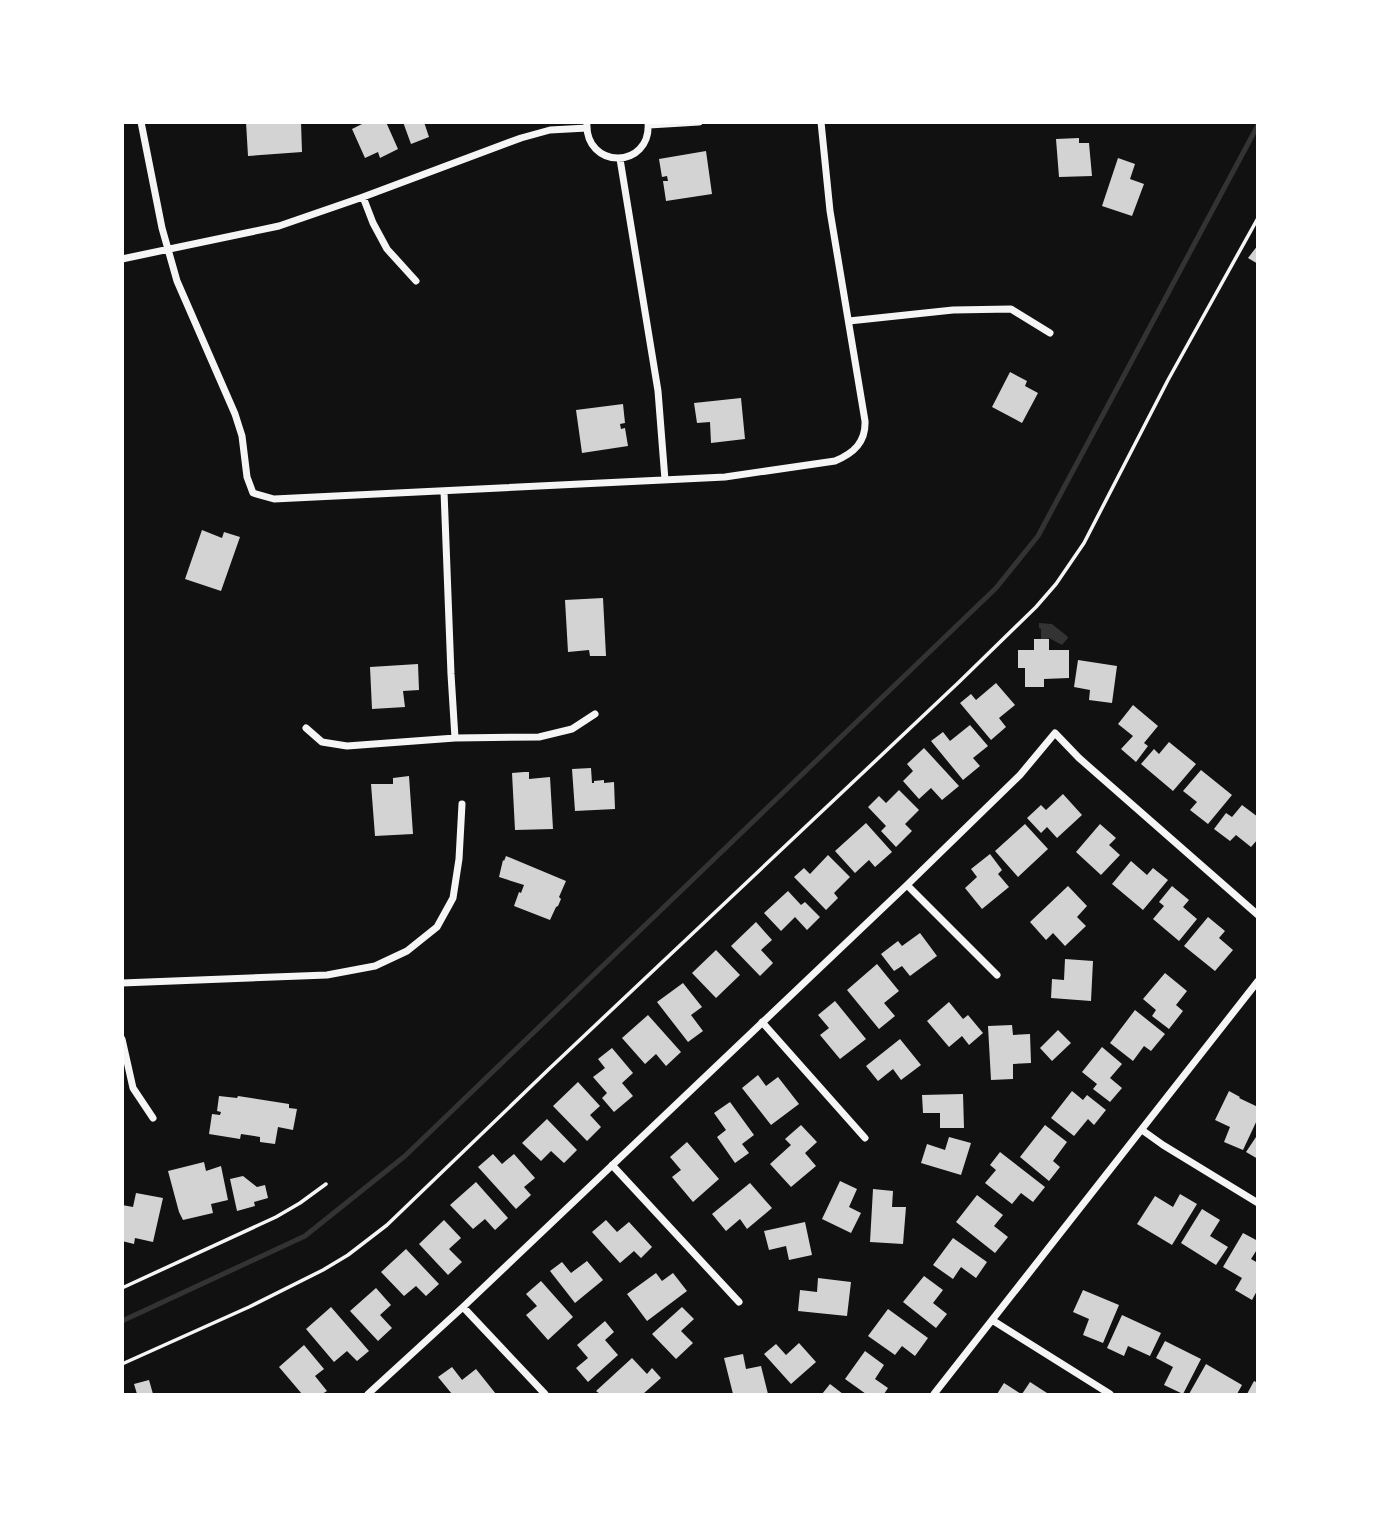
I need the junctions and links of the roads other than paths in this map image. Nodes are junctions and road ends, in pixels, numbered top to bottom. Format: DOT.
graph roads {
  1 [pos="141,122"];
  2 [pos="699,122"];
  3 [pos="821,122"];
  4 [pos="649,124"];
  5 [pos="587,125"];
  6 [pos="620,159"];
  7 [pos="363,197"];
  8 [pos="168,250"];
  9 [pos="122,259"];
  10 [pos="416,281"];
  11 [pos="849,321"];
  12 [pos="1050,334"];
  13 [pos="664,480"];
  14 [pos="444,491"];
  15 [pos="595,714"];
  16 [pos="306,728"];
  17 [pos="455,738"];
  18 [pos="462,804"];
  19 [pos="907,885"];
  20 [pos="1258,915"];
  21 [pos="997,975"];
  22 [pos="1258,981"];
  23 [pos="122,983"];
  24 [pos="762,1022"];
  25 [pos="122,1039"];
  26 [pos="153,1118"];
  27 [pos="1142,1130"];
  28 [pos="865,1138"];
  29 [pos="612,1165"];
  30 [pos="1258,1203"];
  31 [pos="739,1301"];
  32 [pos="463,1307"];
  33 [pos="992,1320"];
  34 [pos="368,1395"];
  35 [pos="545,1395"];
  36 [pos="934,1395"];
  37 [pos="1110,1395"];
  1 -- 8 [label="street"];
  2 -- 4 [label="street"];
  3 -- 11 [label="street"];
  4 -- 6 [label="street"];
  5 -- 6 [label="street"];
  5 -- 7 [label="street"];
  6 -- 13 [label="street"];
  7 -- 8 [label="street"];
  7 -- 10 [label="street"];
  8 -- 9 [label="street"];
  8 -- 14 [label="street"];
  11 -- 12 [label="street"];
  11 -- 13 [label="street"];
  13 -- 14 [label="street"];
  14 -- 17 [label="street"];
  15 -- 17 [label="street"];
  16 -- 17 [label="street"];
  18 -- 23 [label="street"];
  19 -- 20 [label="street"];
  19 -- 21 [label="street"];
  19 -- 24 [label="street"];
  22 -- 27 [label="street"];
  24 -- 28 [label="street"];
  24 -- 29 [label="street"];
  25 -- 26 [label="street"];
  27 -- 30 [label="street"];
  27 -- 33 [label="street"];
  29 -- 31 [label="street"];
  29 -- 32 [label="street"];
  32 -- 34 [label="street"];
  32 -- 35 [label="street"];
  33 -- 36 [label="street"];
  33 -- 37 [label="street"];
}
